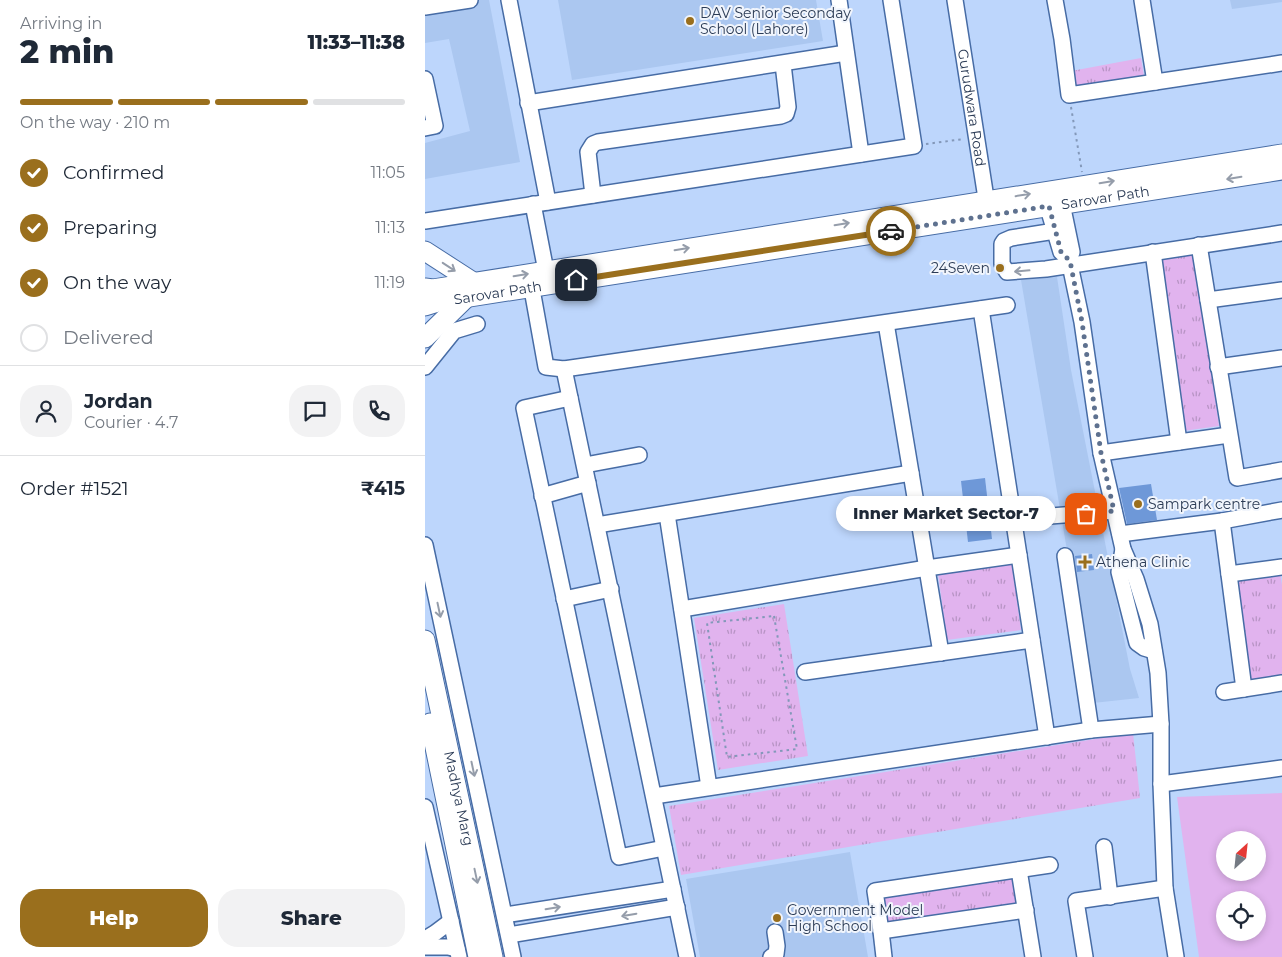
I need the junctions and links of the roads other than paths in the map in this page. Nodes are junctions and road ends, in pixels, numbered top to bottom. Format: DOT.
graph roads {
  1 [pos="471,0"];
  2 [pos="509,0"];
  3 [pos="839,0"];
  4 [pos="891,0"];
  5 [pos="955,0"];
  6 [pos="1055,0"];
  7 [pos="1142,0"];
  8 [pos="425,7"];
  9 [pos="846,53"];
  10 [pos="1282,62"];
  11 [pos="783,64"];
  12 [pos="425,79"];
  13 [pos="1155,82"];
  14 [pos="528,103"];
  15 [pos="425,128"];
  16 [pos="861,154"];
  17 [pos="1282,154"];
  18 [pos="1282,170"];
  19 [pos="593,195"];
  20 [pos="1053,201"];
  21 [pos="540,203"];
  22 [pos="988,208"];
  23 [pos="425,221"];
  24 [pos="1055,231"];
  25 [pos="1282,233"];
  26 [pos="1199,245"];
  27 [pos="425,252"];
  28 [pos="1153,252"];
  29 [pos="1070,263"];
  30 [pos="546,271"];
  31 [pos="425,288"];
  32 [pos="1282,290"];
  33 [pos="523,294"];
  34 [pos="465,296"];
  35 [pos="1208,300"];
  36 [pos="1007,305"];
  37 [pos="425,306"];
  38 [pos="981,309"];
  39 [pos="886,323"];
  40 [pos="477,324"];
  41 [pos="425,338"];
  42 [pos="1282,358"];
  43 [pos="425,367"];
  44 [pos="1218,367"];
  45 [pos="564,369"];
  46 [pos="570,398"];
  47 [pos="1229,435"];
  48 [pos="1179,442"];
  49 [pos="1101,453"];
  50 [pos="639,455"];
  51 [pos="585,465"];
  52 [pos="1282,470"];
  53 [pos="911,473"];
  54 [pos="588,483"];
  55 [pos="543,496"];
  56 [pos="1282,510"];
  57 [pos="1114,511"];
  58 [pos="667,514"];
  59 [pos="1013,519"];
  60 [pos="1222,521"];
  61 [pos="597,526"];
  62 [pos="1120,534"];
  63 [pos="425,545"];
  64 [pos="1019,556"];
  65 [pos="1065,556"];
  66 [pos="1282,567"];
  67 [pos="927,568"];
  68 [pos="1229,574"];
  69 [pos="611,590"];
  70 [pos="564,599"];
  71 [pos="682,608"];
  72 [pos="425,640"];
  73 [pos="1032,640"];
  74 [pos="941,653"];
  75 [pos="805,672"];
  76 [pos="1282,684"];
  77 [pos="1244,689"];
  78 [pos="1224,692"];
  79 [pos="425,701"];
  80 [pos="1161,724"];
  81 [pos="1091,730"];
  82 [pos="1047,737"];
  83 [pos="1282,768"];
  84 [pos="1161,784"];
  85 [pos="709,787"];
  86 [pos="654,796"];
  87 [pos="425,807"];
  88 [pos="1104,847"];
  89 [pos="665,848"];
  90 [pos="1050,865"];
  91 [pos="1019,870"];
  92 [pos="1165,888"];
  93 [pos="673,889"];
  94 [pos="1110,897"];
  95 [pos="677,906"];
  96 [pos="1025,910"];
  97 [pos="505,915"];
  98 [pos="451,920"];
  99 [pos="881,931"];
  100 [pos="775,932"];
  101 [pos="509,935"];
  102 [pos="425,939"];
  103 [pos="425,947"];
  104 [pos="458,953"];
  105 [pos="478,957"];
  106 [pos="493,957"];
  107 [pos="513,957"];
  108 [pos="687,957"];
  109 [pos="771,957"];
  110 [pos="883,957"];
  111 [pos="1033,957"];
  112 [pos="1085,957"];
  113 [pos="1176,957"];
  1 -- 8 [label="street"];
  2 -- 14 [label="street"];
  3 -- 9 [label="street"];
  4 -- 16 [label="street"];
  5 -- 22 [label="street, Gurudwara Road"];
  6 -- 13 [label="street"];
  7 -- 13 [label="street"];
  9 -- 11 [label="street"];
  9 -- 16 [label="street"];
  10 -- 13 [label="street"];
  11 -- 14 [label="street"];
  11 -- 19 [label="street"];
  12 -- 15 [label="street"];
  14 -- 21 [label="street"];
  16 -- 19 [label="street"];
  20 -- 17 [label="main road, Sarovar Path, one-way"];
  18 -- 20 [label="main road, Sarovar Path, one-way"];
  19 -- 21 [label="street"];
  20 -- 22 [label="main road, Sarovar Path"];
  20 -- 24 [label="street"];
  20 -- 29 [label="street"];
  20 -- 33 [label="street"];
  21 -- 23 [label="street"];
  21 -- 30 [label="street"];
  30 -- 22 [label="main road, Sarovar Path, one-way"];
  22 -- 33 [label="main road, Sarovar Path"];
  24 -- 29 [label="street"];
  29 -- 24 [label="street, one-way"];
  25 -- 26 [label="street"];
  26 -- 28 [label="street"];
  26 -- 35 [label="street"];
  27 -- 34 [label="main road, one-way"];
  28 -- 29 [label="street"];
  28 -- 48 [label="street"];
  29 -- 49 [label="street"];
  34 -- 30 [label="main road, Sarovar Path, one-way"];
  31 -- 34 [label="main road, Sarovar Path"];
  32 -- 35 [label="street"];
  33 -- 34 [label="main road, Sarovar Path"];
  33 -- 45 [label="street"];
  34 -- 37 [label="main road, Sarovar Path"];
  34 -- 41 [label="main road"];
  35 -- 44 [label="street"];
  36 -- 38 [label="street"];
  38 -- 39 [label="street"];
  38 -- 59 [label="street"];
  39 -- 45 [label="street"];
  39 -- 53 [label="street"];
  40 -- 43 [label="street"];
  42 -- 44 [label="street"];
  44 -- 47 [label="street"];
  45 -- 46 [label="street"];
  46 -- 51 [label="street"];
  46 -- 55 [label="street"];
  47 -- 48 [label="street"];
  47 -- 52 [label="street"];
  48 -- 49 [label="street"];
  49 -- 57 [label="street"];
  50 -- 51 [label="street"];
  51 -- 54 [label="street"];
  53 -- 58 [label="street"];
  53 -- 67 [label="street"];
  54 -- 55 [label="street"];
  54 -- 61 [label="street"];
  55 -- 70 [label="street"];
  56 -- 60 [label="street"];
  57 -- 59 [label="street"];
  57 -- 62 [label="street"];
  58 -- 61 [label="street"];
  58 -- 71 [label="street"];
  59 -- 64 [label="street"];
  60 -- 62 [label="street"];
  60 -- 68 [label="street"];
  61 -- 69 [label="street"];
  62 -- 80 [label="street"];
  63 -- 97 [label="street, one-way"];
  64 -- 67 [label="street"];
  64 -- 73 [label="street"];
  65 -- 81 [label="street"];
  66 -- 68 [label="street"];
  67 -- 71 [label="street"];
  67 -- 74 [label="street"];
  68 -- 77 [label="street"];
  69 -- 70 [label="street"];
  69 -- 86 [label="street"];
  70 -- 89 [label="street"];
  71 -- 85 [label="street"];
  72 -- 106 [label="main road, Madhya Marg, one-way"];
  73 -- 74 [label="street"];
  73 -- 82 [label="street"];
  74 -- 75 [label="street"];
  76 -- 77 [label="street"];
  77 -- 78 [label="street"];
  79 -- 105 [label="main road, Madhya Marg"];
  80 -- 81 [label="street"];
  80 -- 84 [label="street"];
  81 -- 82 [label="street"];
  82 -- 85 [label="street"];
  83 -- 84 [label="street"];
  84 -- 92 [label="street"];
  85 -- 86 [label="street"];
  86 -- 89 [label="street"];
  87 -- 98 [label="street"];
  88 -- 94 [label="street"];
  89 -- 93 [label="street"];
  90 -- 91 [label="street"];
  91 -- 96 [label="street"];
  91 -- 99 [label="street"];
  92 -- 94 [label="street"];
  92 -- 113 [label="street"];
  93 -- 95 [label="street"];
  97 -- 93 [label="street, one-way"];
  94 -- 112 [label="street"];
  95 -- 101 [label="street, one-way"];
  95 -- 108 [label="street"];
  96 -- 99 [label="street"];
  96 -- 111 [label="street"];
  97 -- 101 [label="street"];
  98 -- 102 [label="street"];
  98 -- 104 [label="street"];
  99 -- 110 [label="street"];
  100 -- 109 [label="street"];
  101 -- 107 [label="street"];
  103 -- 104 [label="street"];
}
